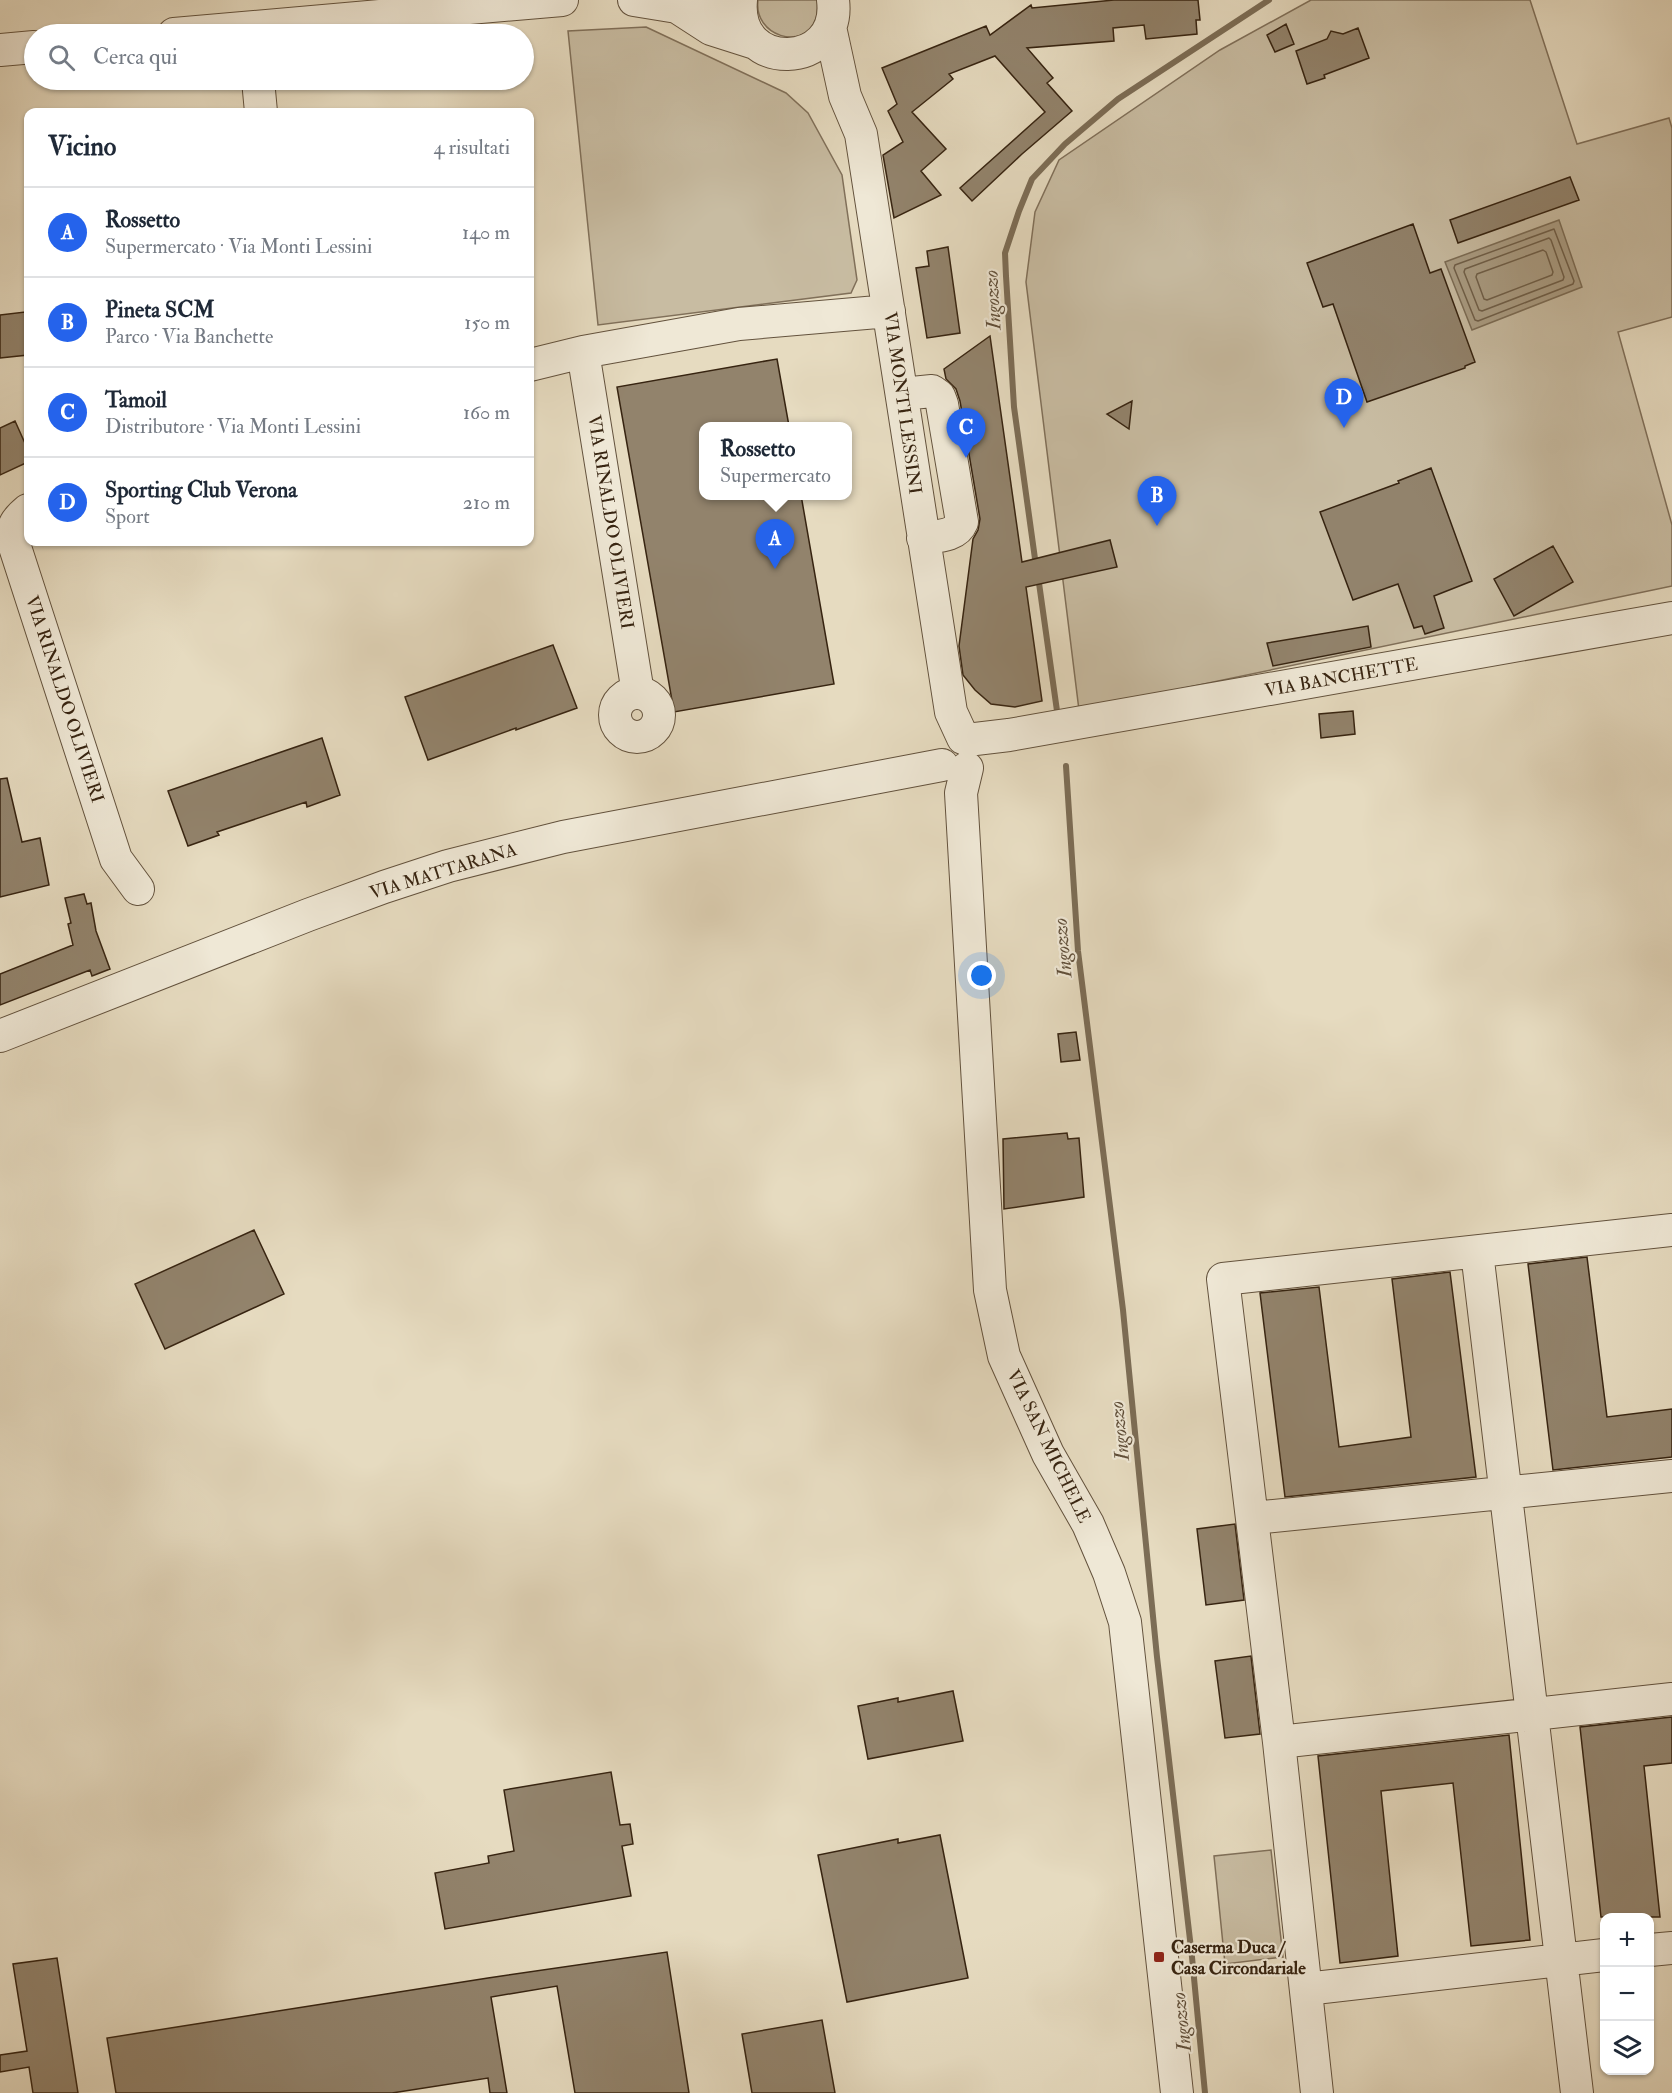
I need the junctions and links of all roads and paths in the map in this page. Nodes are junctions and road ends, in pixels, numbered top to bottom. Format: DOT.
graph roads {
  1 [pos="562,0"];
  2 [pos="634,0"];
  3 [pos="733,0"];
  4 [pos="741,0"];
  5 [pos="677,7"];
  6 [pos="835,10"];
  7 [pos="324,24"];
  8 [pos="755,43"];
  9 [pos="24,48"];
  10 [pos="0,50"];
  11 [pos="791,55"];
  12 [pos="259,90"];
  13 [pos="845,96"];
  14 [pos="261,108"];
  15 [pos="889,311"];
  16 [pos="583,352"];
  17 [pos="534,364"];
  18 [pos="24,514"];
  19 [pos="1672,618"];
  20 [pos="638,693"];
  21 [pos="956,754"];
  22 [pos="138,889"];
  23 [pos="0,1036"];
  24 [pos="1672,1230"];
  25 [pos="1477,1252"];
  26 [pos="1672,1476"];
  27 [pos="1506,1494"];
  28 [pos="1253,1518"];
  29 [pos="1672,1699"];
  30 [pos="1532,1715"];
  31 [pos="1279,1742"];
  32 [pos="1672,1948"];
  33 [pos="1654,1950"];
  34 [pos="1600,1956"];
  35 [pos="1561,1960"];
  36 [pos="1306,1989"];
  37 [pos="1176,2093"];
  38 [pos="1317,2093"];
  39 [pos="1577,2093"];
  1 -- 7 [label="street"];
  2 -- 5 [label="street"];
  3 -- 5 [label="street"];
  4 -- 8 [label="street"];
  5 -- 8 [label="street, VIA MONTI LESSINI"];
  6 -- 11 [label="street"];
  6 -- 13 [label="street, VIA MONTI LESSINI"];
  8 -- 11 [label="street, VIA MONTI LESSINI"];
  9 -- 10 [label="street"];
  11 -- 13 [label="street, VIA MONTI LESSINI"];
  12 -- 14 [label="street"];
  13 -- 15 [label="street, VIA MONTI LESSINI"];
  15 -- 16 [label="street"];
  15 -- 21 [label="street, VIA MONTI LESSINI"];
  16 -- 17 [label="street"];
  16 -- 20 [label="street, VIA RINALDO OLIVIERI"];
  18 -- 22 [label="street, VIA RINALDO OLIVIERI"];
  19 -- 21 [label="street, VIA BANCHETTE"];
  21 -- 23 [label="street, VIA MATTARANA"];
  21 -- 37 [label="street, VIA SAN MICHELE"];
  24 -- 25 [label="street"];
  25 -- 27 [label="street"];
  25 -- 28 [label="street"];
  26 -- 27 [label="street"];
  27 -- 28 [label="street"];
  27 -- 30 [label="street"];
  28 -- 31 [label="street"];
  29 -- 30 [label="street"];
  30 -- 31 [label="street"];
  30 -- 35 [label="street"];
  31 -- 36 [label="street"];
  32 -- 33 [label="street"];
  34 -- 35 [label="street"];
  35 -- 36 [label="street"];
  35 -- 39 [label="street"];
  36 -- 38 [label="street"];
}
